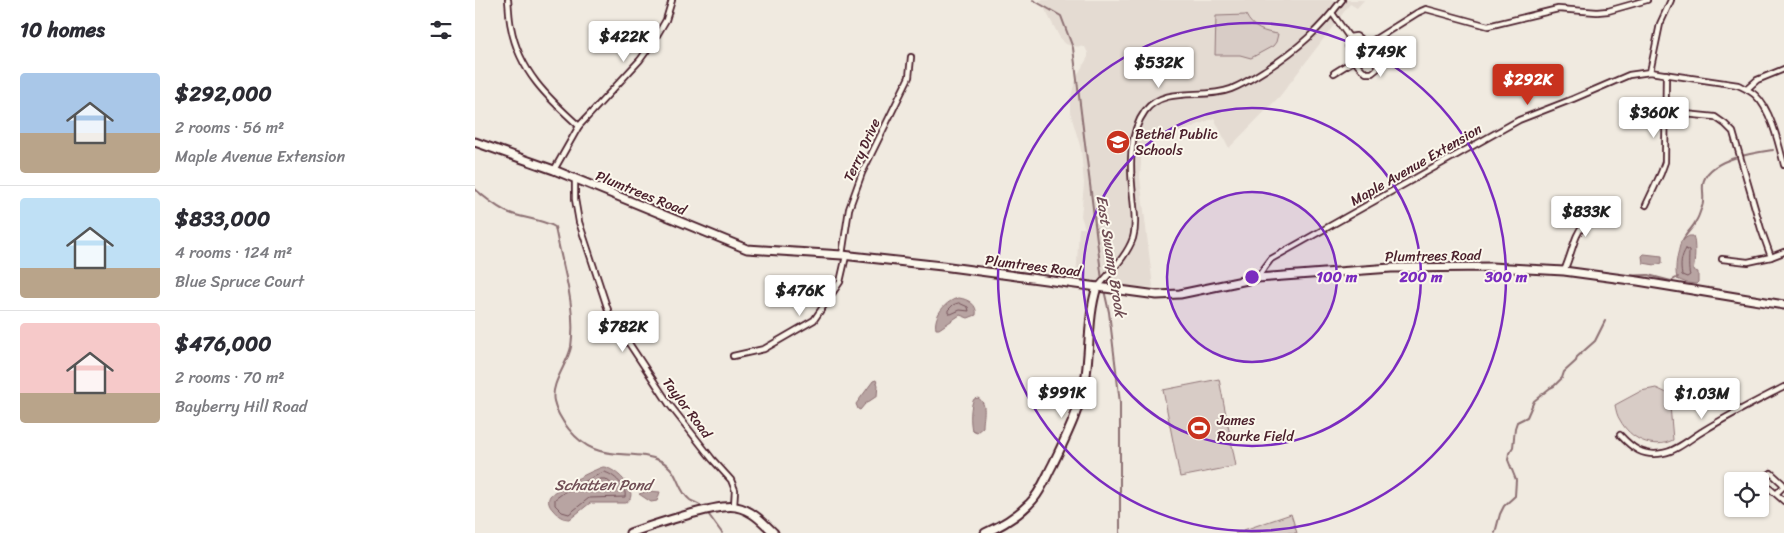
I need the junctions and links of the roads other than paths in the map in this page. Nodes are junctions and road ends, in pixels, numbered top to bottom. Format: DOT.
graph roads {
  1 [pos="508,0"];
  2 [pos="672,0"];
  3 [pos="1342,0"];
  4 [pos="1647,0"];
  5 [pos="1671,0"];
  6 [pos="1333,13"];
  7 [pos="1349,37"];
  8 [pos="1366,45"];
  9 [pos="911,57"];
  10 [pos="1355,60"];
  11 [pos="1784,69"];
  12 [pos="1651,72"];
  13 [pos="1334,73"];
  14 [pos="1666,74"];
  15 [pos="1747,90"];
  16 [pos="1665,112"];
  17 [pos="579,126"];
  18 [pos="475,142"];
  19 [pos="1783,152"];
  20 [pos="1784,165"];
  21 [pos="554,170"];
  22 [pos="575,180"];
  23 [pos="1646,205"];
  24 [pos="1615,209"];
  25 [pos="1784,252"];
  26 [pos="844,255"];
  27 [pos="1771,257"];
  28 [pos="1723,259"];
  29 [pos="1564,271"];
  30 [pos="1257,278"];
  31 [pos="1098,287"];
  32 [pos="1784,305"];
  33 [pos="733,356"];
  34 [pos="1784,387"];
  35 [pos="1620,435"];
  36 [pos="1777,493"];
  37 [pos="1784,501"];
  38 [pos="734,506"];
  39 [pos="630,533"];
  40 [pos="774,533"];
  41 [pos="985,533"];
  1 -- 17 [label="street"];
  2 -- 17 [label="street"];
  3 -- 6 [label="street"];
  4 -- 8 [label="street"];
  5 -- 12 [label="street"];
  6 -- 7 [label="street"];
  6 -- 31 [label="street"];
  7 -- 8 [label="street"];
  7 -- 10 [label="street"];
  8 -- 10 [label="street"];
  9 -- 26 [label="street, Terry Drive"];
  10 -- 13 [label="street"];
  11 -- 15 [label="street"];
  12 -- 14 [label="street, Maple Avenue Extension"];
  12 -- 30 [label="street, Maple Avenue Extension"];
  14 -- 15 [label="street, Maple Avenue Extension"];
  14 -- 16 [label="street"];
  15 -- 19 [label="street, Maple Avenue Extension"];
  16 -- 23 [label="street"];
  16 -- 27 [label="street"];
  17 -- 21 [label="street"];
  18 -- 21 [label="main road, Plumtrees Road"];
  19 -- 20 [label="street, Maple Avenue Extension"];
  21 -- 22 [label="main road, Plumtrees Road"];
  22 -- 26 [label="main road, Plumtrees Road"];
  22 -- 38 [label="street, Taylor Road"];
  24 -- 29 [label="street"];
  25 -- 27 [label="street"];
  26 -- 31 [label="main road, Plumtrees Road"];
  26 -- 33 [label="street, Terry Drive"];
  27 -- 28 [label="street"];
  29 -- 30 [label="main road, Plumtrees Road"];
  29 -- 32 [label="main road, Plumtrees Road"];
  30 -- 31 [label="main road, Plumtrees Road"];
  31 -- 41 [label="main road"];
  34 -- 35 [label="street"];
  36 -- 36 [label="street"];
  36 -- 37 [label="street"];
  38 -- 39 [label="main road"];
  38 -- 40 [label="main road"];
}
